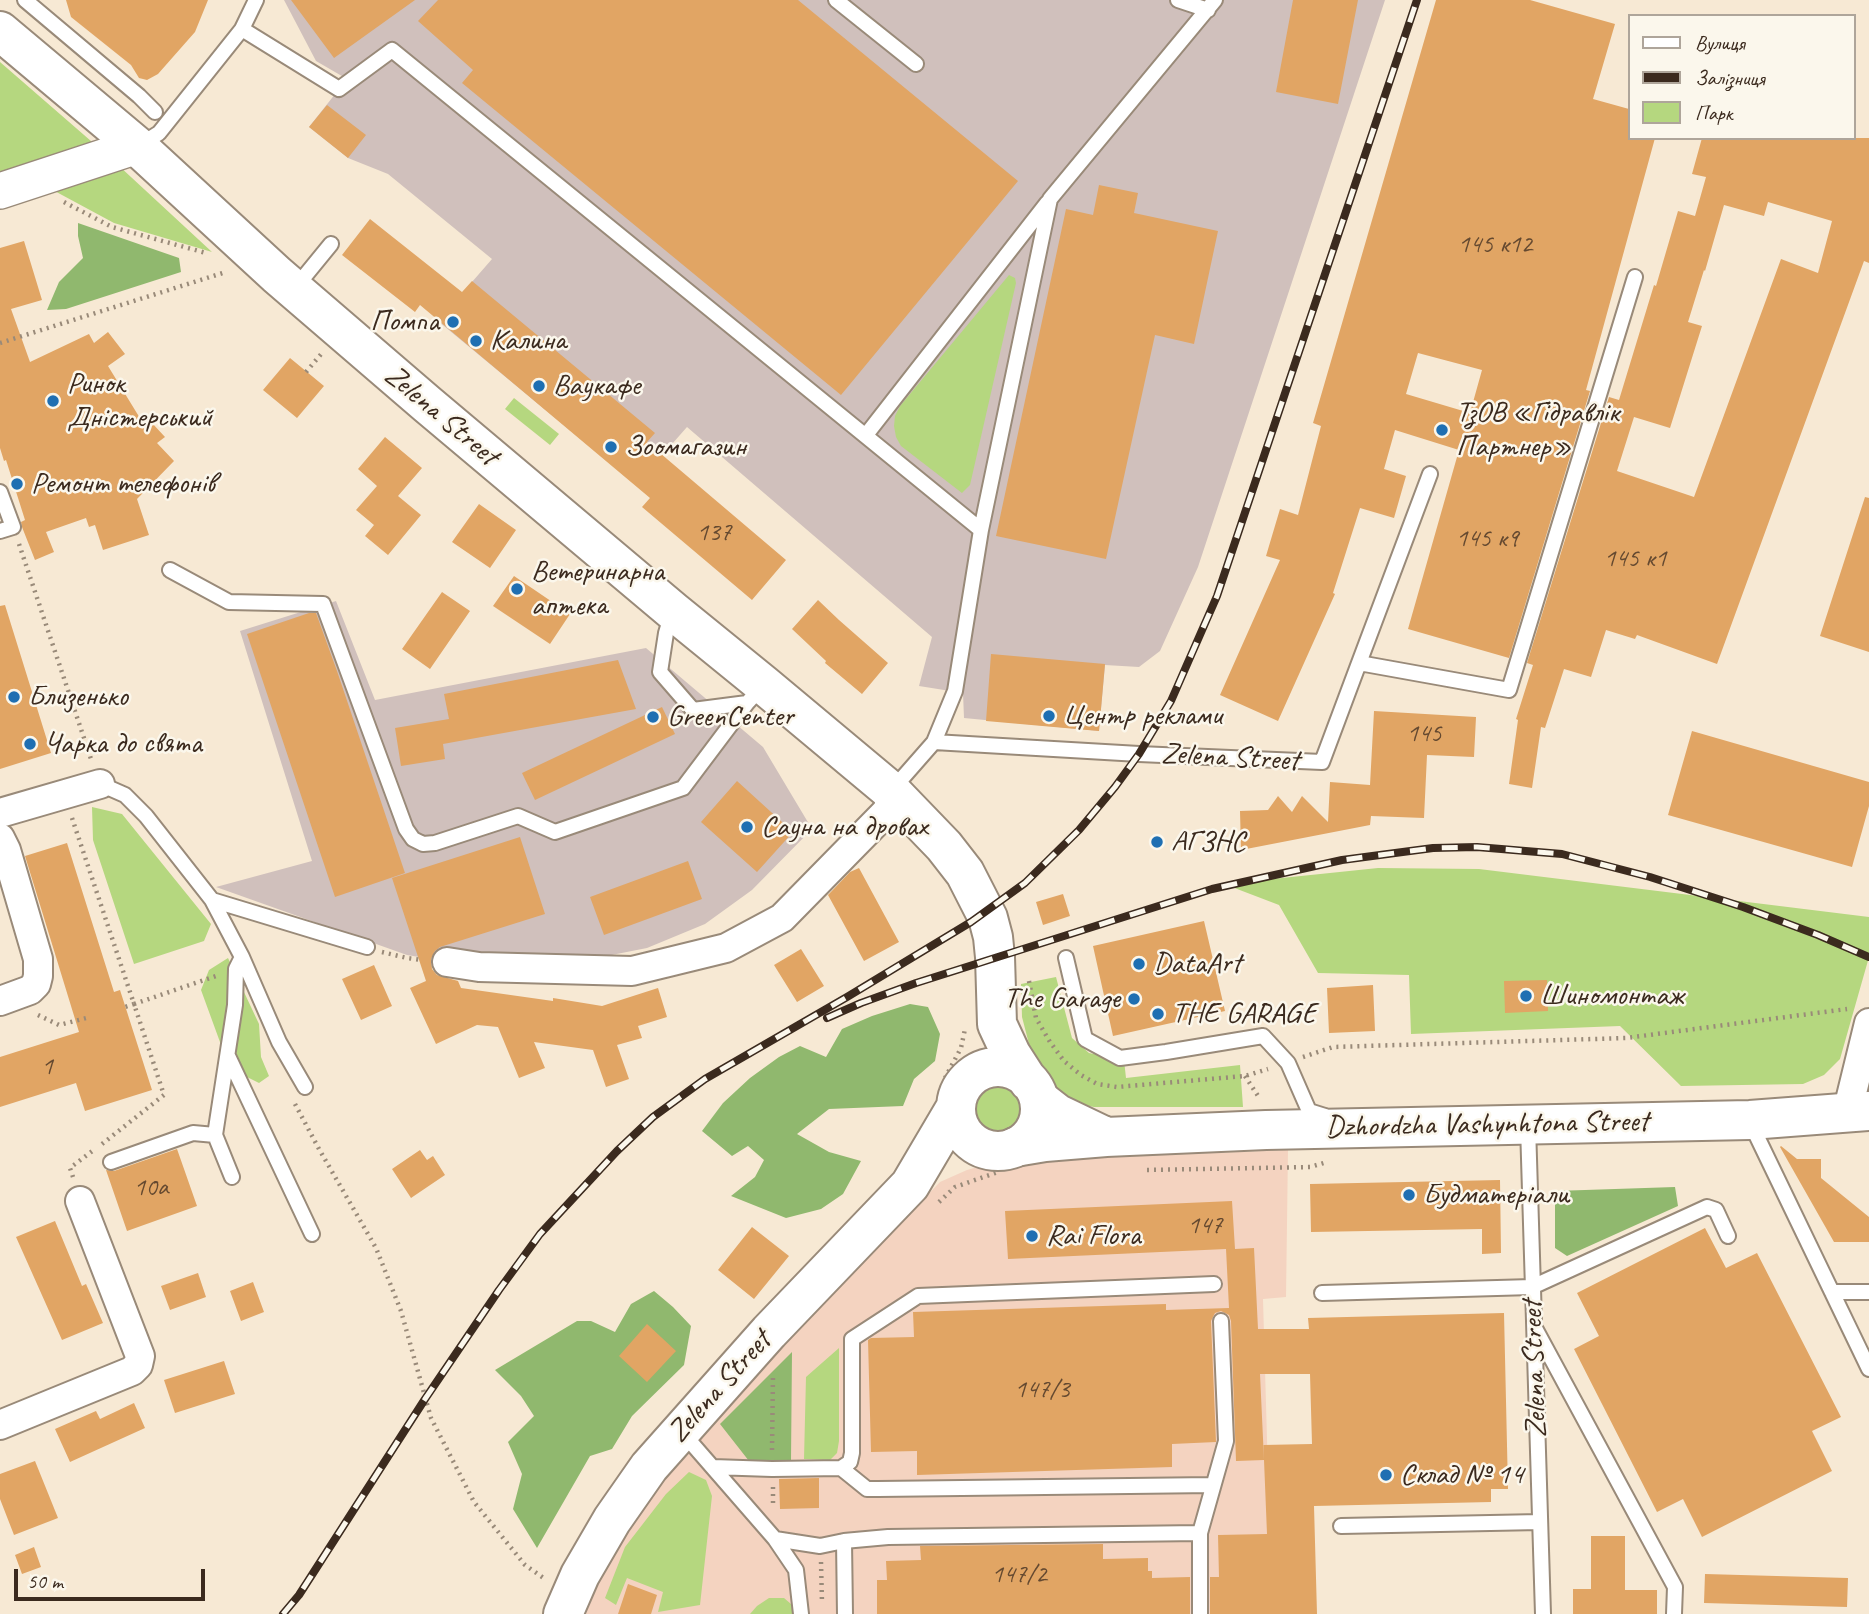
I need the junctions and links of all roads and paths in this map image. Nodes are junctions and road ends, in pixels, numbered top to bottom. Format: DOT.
graph roads {
  1 [pos="25,0"];
  2 [pos="256,0"];
  3 [pos="836,0"];
  4 [pos="1178,0"];
  5 [pos="1212,5"];
  6 [pos="242,29"];
  7 [pos="0,31"];
  8 [pos="916,64"];
  9 [pos="155,112"];
  10 [pos="137,146"];
  11 [pos="0,191"];
  12 [pos="1050,199"];
  13 [pos="63,201"];
  14 [pos="331,244"];
  15 [pos="211,255"];
  16 [pos="234,269"];
  17 [pos="1635,277"];
  18 [pos="294,289"];
  19 [pos="0,343"];
  20 [pos="318,358"];
  21 [pos="306,372"];
  22 [pos="866,435"];
  23 [pos="1430,474"];
  24 [pos="0,492"];
  25 [pos="6,529"];
  26 [pos="981,530"];
  27 [pos="170,570"];
  28 [pos="673,611"];
  29 [pos="1359,663"];
  30 [pos="755,694"];
  31 [pos="934,742"];
  32 [pos="100,784"];
  33 [pos="891,791"];
  34 [pos="64,794"];
  35 [pos="0,813"];
  36 [pos="0,838"];
  37 [pos="212,900"];
  38 [pos="367,947"];
  39 [pos="1066,958"];
  40 [pos="447,962"];
  41 [pos="239,963"];
  42 [pos="0,1001"];
  43 [pos="134,1004"];
  44 [pos="125,1007"];
  45 [pos="30,1010"];
  46 [pos="1862,1016"];
  47 [pos="90,1017"];
  48 [pos="997,1024"];
  49 [pos="228,1056"];
  50 [pos="288,1058"];
  51 [pos="1288,1063"];
  52 [pos="305,1087"];
  53 [pos="964,1091"];
  54 [pos="1035,1091"];
  55 [pos="1266,1109"];
  56 [pos="1858,1112"];
  57 [pos="1750,1120"];
  58 [pos="1528,1125"];
  59 [pos="1360,1128"];
  60 [pos="215,1135"];
  61 [pos="1106,1137"];
  62 [pos="1001,1148"];
  63 [pos="111,1162"];
  64 [pos="232,1177"];
  65 [pos="910,1185"];
  66 [pos="80,1201"];
  67 [pos="312,1234"];
  68 [pos="1728,1236"];
  69 [pos="1214,1284"];
  70 [pos="1532,1287"];
  71 [pos="1832,1292"];
  72 [pos="1869,1292"];
  73 [pos="1322,1293"];
  74 [pos="1221,1321"];
  75 [pos="1534,1325"];
  76 [pos="774,1364"];
  77 [pos="1869,1369"];
  78 [pos="0,1425"];
  79 [pos="681,1430"];
  80 [pos="713,1467"];
  81 [pos="841,1468"];
  82 [pos="772,1469"];
  83 [pos="1213,1485"];
  84 [pos="773,1508"];
  85 [pos="1540,1522"];
  86 [pos="1341,1526"];
  87 [pos="1199,1533"];
  88 [pos="775,1539"];
  89 [pos="844,1541"];
  90 [pos="820,1546"];
  91 [pos="555,1598"];
  92 [pos="801,1614"];
  93 [pos="822,1614"];
  94 [pos="845,1614"];
  95 [pos="1200,1614"];
  96 [pos="1543,1614"];
  97 [pos="1674,1614"];
  1 -- 9 [label="lane"];
  2 -- 6 [label="lane"];
  3 -- 8 [label="lane"];
  4 -- 5 [label="lane"];
  5 -- 12 [label="lane"];
  6 -- 10 [label="lane"];
  6 -- 22 [label="lane"];
  7 -- 10 [label="main road, Zelena Street"];
  10 -- 11 [label="street"];
  10 -- 18 [label="main road, Zelena Street"];
  12 -- 22 [label="lane"];
  12 -- 26 [label="lane"];
  13 -- 15 [label="path"];
  14 -- 18 [label="lane"];
  16 -- 19 [label="path"];
  17 -- 29 [label="lane"];
  18 -- 28 [label="main road, Zelena Street"];
  20 -- 21 [label="path"];
  22 -- 26 [label="lane"];
  23 -- 29 [label="lane"];
  24 -- 25 [label="lane"];
  25 -- 32 [label="path"];
  26 -- 31 [label="lane"];
  27 -- 30 [label="lane"];
  28 -- 30 [label="main road, Zelena Street"];
  28 -- 30 [label="lane"];
  29 -- 31 [label="lane, Zelena Street"];
  30 -- 33 [label="main road, Zelena Street"];
  31 -- 33 [label="lane"];
  32 -- 34 [label="street"];
  32 -- 37 [label="lane"];
  33 -- 40 [label="street"];
  33 -- 48 [label="main road, Zelena Street"];
  34 -- 35 [label="street"];
  34 -- 43 [label="path"];
  36 -- 42 [label="street"];
  37 -- 38 [label="lane"];
  37 -- 41 [label="lane"];
  38 -- 40 [label="path"];
  39 -- 51 [label="lane"];
  41 -- 43 [label="path"];
  41 -- 49 [label="lane"];
  41 -- 50 [label="lane"];
  43 -- 44 [label="path"];
  43 -- 66 [label="path"];
  45 -- 47 [label="path"];
  46 -- 51 [label="path"];
  46 -- 56 [label="street"];
  48 -- 53 [label="main road, Zelena Street"];
  48 -- 54 [label="main road, Zelena Street"];
  49 -- 60 [label="lane"];
  49 -- 67 [label="lane"];
  50 -- 52 [label="lane"];
  50 -- 91 [label="path"];
  51 -- 55 [label="path"];
  51 -- 59 [label="lane"];
  53 -- 54 [label="main road"];
  53 -- 62 [label="main road"];
  53 -- 65 [label="main road, Zelena Street"];
  54 -- 61 [label="main road, Dzhordzha Vashynhtona Street"];
  54 -- 62 [label="main road"];
  56 -- 57 [label="main road, Dzhordzha Vashynhtona Street"];
  57 -- 58 [label="main road, Dzhordzha Vashynhtona Street"];
  57 -- 71 [label="lane"];
  58 -- 59 [label="main road, Dzhordzha Vashynhtona Street"];
  58 -- 70 [label="lane, Zelena Street"];
  59 -- 61 [label="main road, Dzhordzha Vashynhtona Street"];
  60 -- 63 [label="lane"];
  60 -- 64 [label="lane"];
  61 -- 62 [label="main road, Dzhordzha Vashynhtona Street"];
  62 -- 65 [label="main road, Zelena Street"];
  65 -- 79 [label="main road, Zelena Street"];
  66 -- 78 [label="street"];
  68 -- 70 [label="lane"];
  69 -- 81 [label="lane"];
  70 -- 73 [label="lane"];
  70 -- 75 [label="lane, Zelena Street"];
  71 -- 72 [label="lane"];
  71 -- 77 [label="lane"];
  74 -- 83 [label="lane"];
  75 -- 85 [label="lane, Zelena Street"];
  75 -- 97 [label="lane"];
  76 -- 82 [label="path"];
  79 -- 80 [label="lane"];
  79 -- 91 [label="main road, Zelena Street"];
  80 -- 82 [label="lane"];
  80 -- 88 [label="lane"];
  81 -- 82 [label="lane"];
  81 -- 83 [label="lane"];
  82 -- 84 [label="path"];
  83 -- 87 [label="lane"];
  85 -- 86 [label="lane"];
  85 -- 96 [label="lane, Zelena Street"];
  87 -- 89 [label="lane"];
  87 -- 95 [label="lane"];
  88 -- 90 [label="lane"];
  88 -- 92 [label="lane"];
  89 -- 90 [label="lane"];
  89 -- 94 [label="lane"];
  90 -- 93 [label="path"];
}
